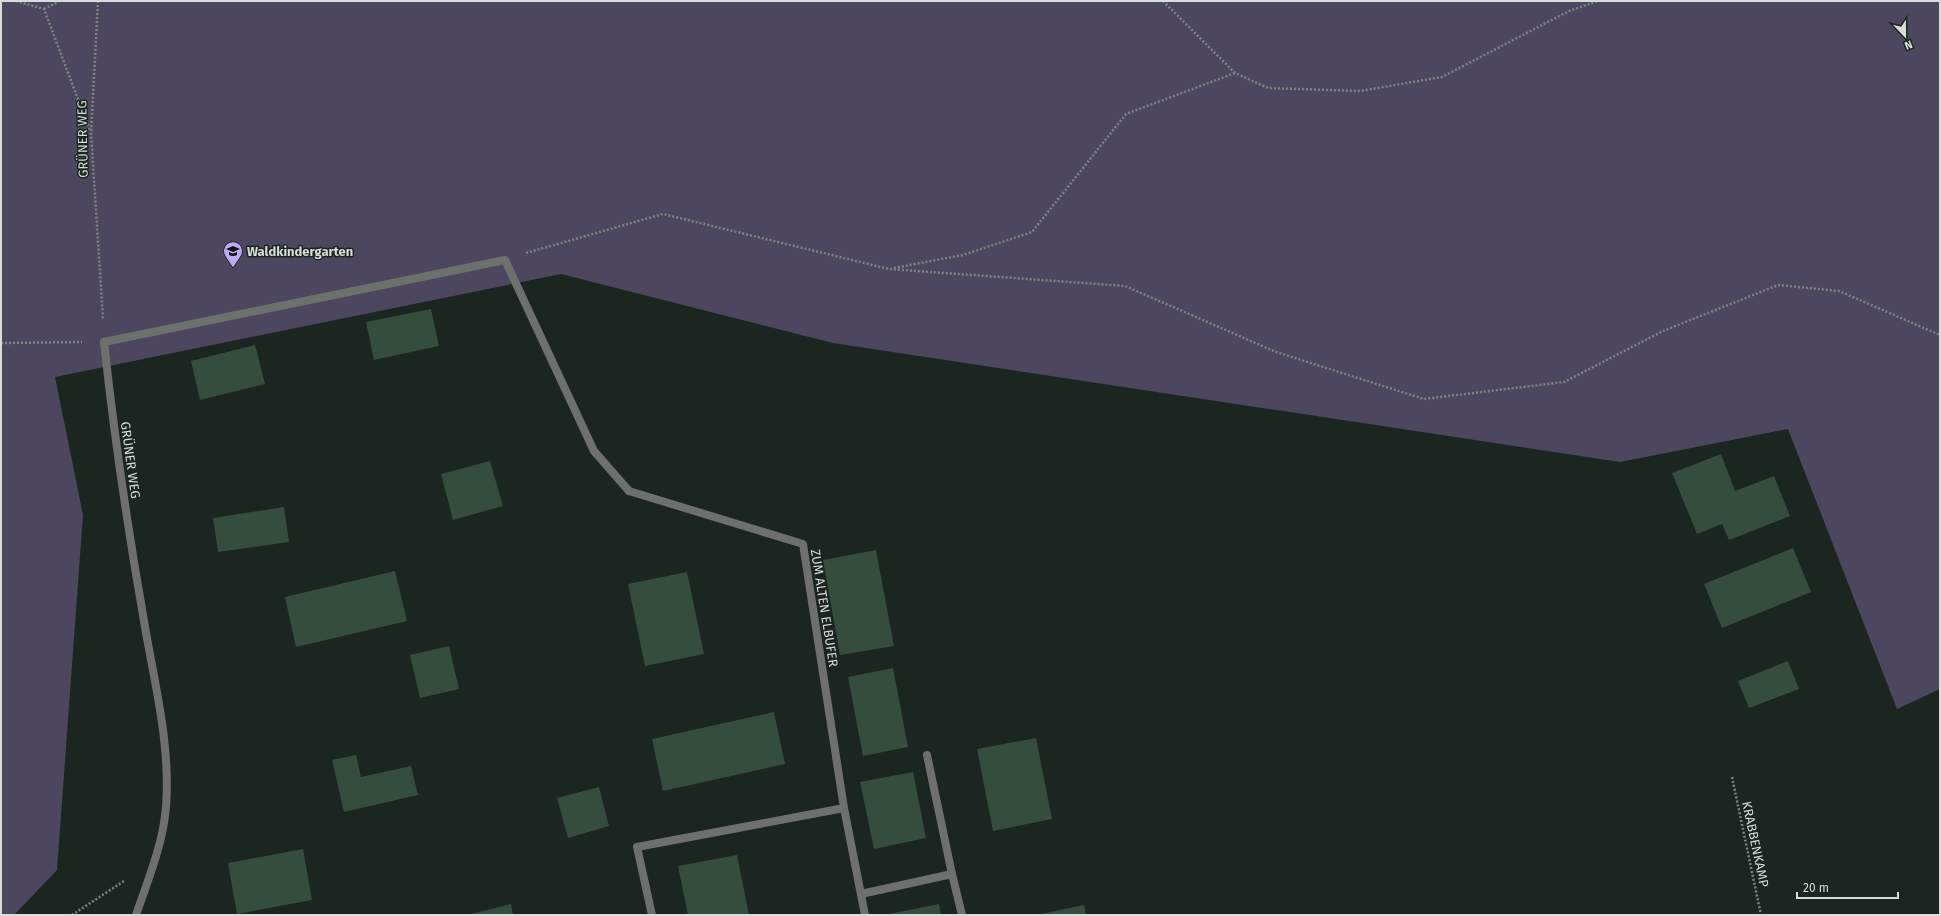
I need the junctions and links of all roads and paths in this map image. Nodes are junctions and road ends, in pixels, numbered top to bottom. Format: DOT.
graph roads {
  1 [pos="16,1"];
  2 [pos="60,1"];
  3 [pos="98,1"];
  4 [pos="1162,1"];
  5 [pos="1598,1"];
  6 [pos="44,9"];
  7 [pos="1235,73"];
  8 [pos="91,133"];
  9 [pos="505,260"];
  10 [pos="889,269"];
  11 [pos="1940,335"];
  12 [pos="104,342"];
  13 [pos="1,343"];
  14 [pos="926,755"];
  15 [pos="1732,777"];
  16 [pos="844,808"];
  17 [pos="156,859"];
  18 [pos="952,874"];
  19 [pos="861,894"];
  20 [pos="72,915"];
  21 [pos="136,915"];
  22 [pos="652,915"];
  23 [pos="865,915"];
  24 [pos="962,915"];
  25 [pos="1761,915"];
  1 -- 6 [label="path"];
  2 -- 6 [label="path"];
  3 -- 8 [label="path, GRÜNER WEG"];
  4 -- 7 [label="path"];
  5 -- 7 [label="path"];
  6 -- 8 [label="path"];
  7 -- 10 [label="path"];
  8 -- 12 [label="path, GRÜNER WEG"];
  9 -- 10 [label="path"];
  9 -- 12 [label="street"];
  9 -- 16 [label="street, ZUM ALTEN ELBUFER"];
  10 -- 11 [label="path"];
  12 -- 13 [label="path"];
  12 -- 17 [label="street, GRÜNER WEG"];
  14 -- 18 [label="street"];
  15 -- 25 [label="path, KRABBENKAMP"];
  16 -- 19 [label="street, ZUM ALTEN ELBUFER"];
  16 -- 22 [label="street"];
  17 -- 20 [label="path"];
  17 -- 21 [label="street, GRÜNER WEG"];
  18 -- 19 [label="street"];
  18 -- 24 [label="street"];
  19 -- 23 [label="street, ZUM ALTEN ELBUFER"];
}
